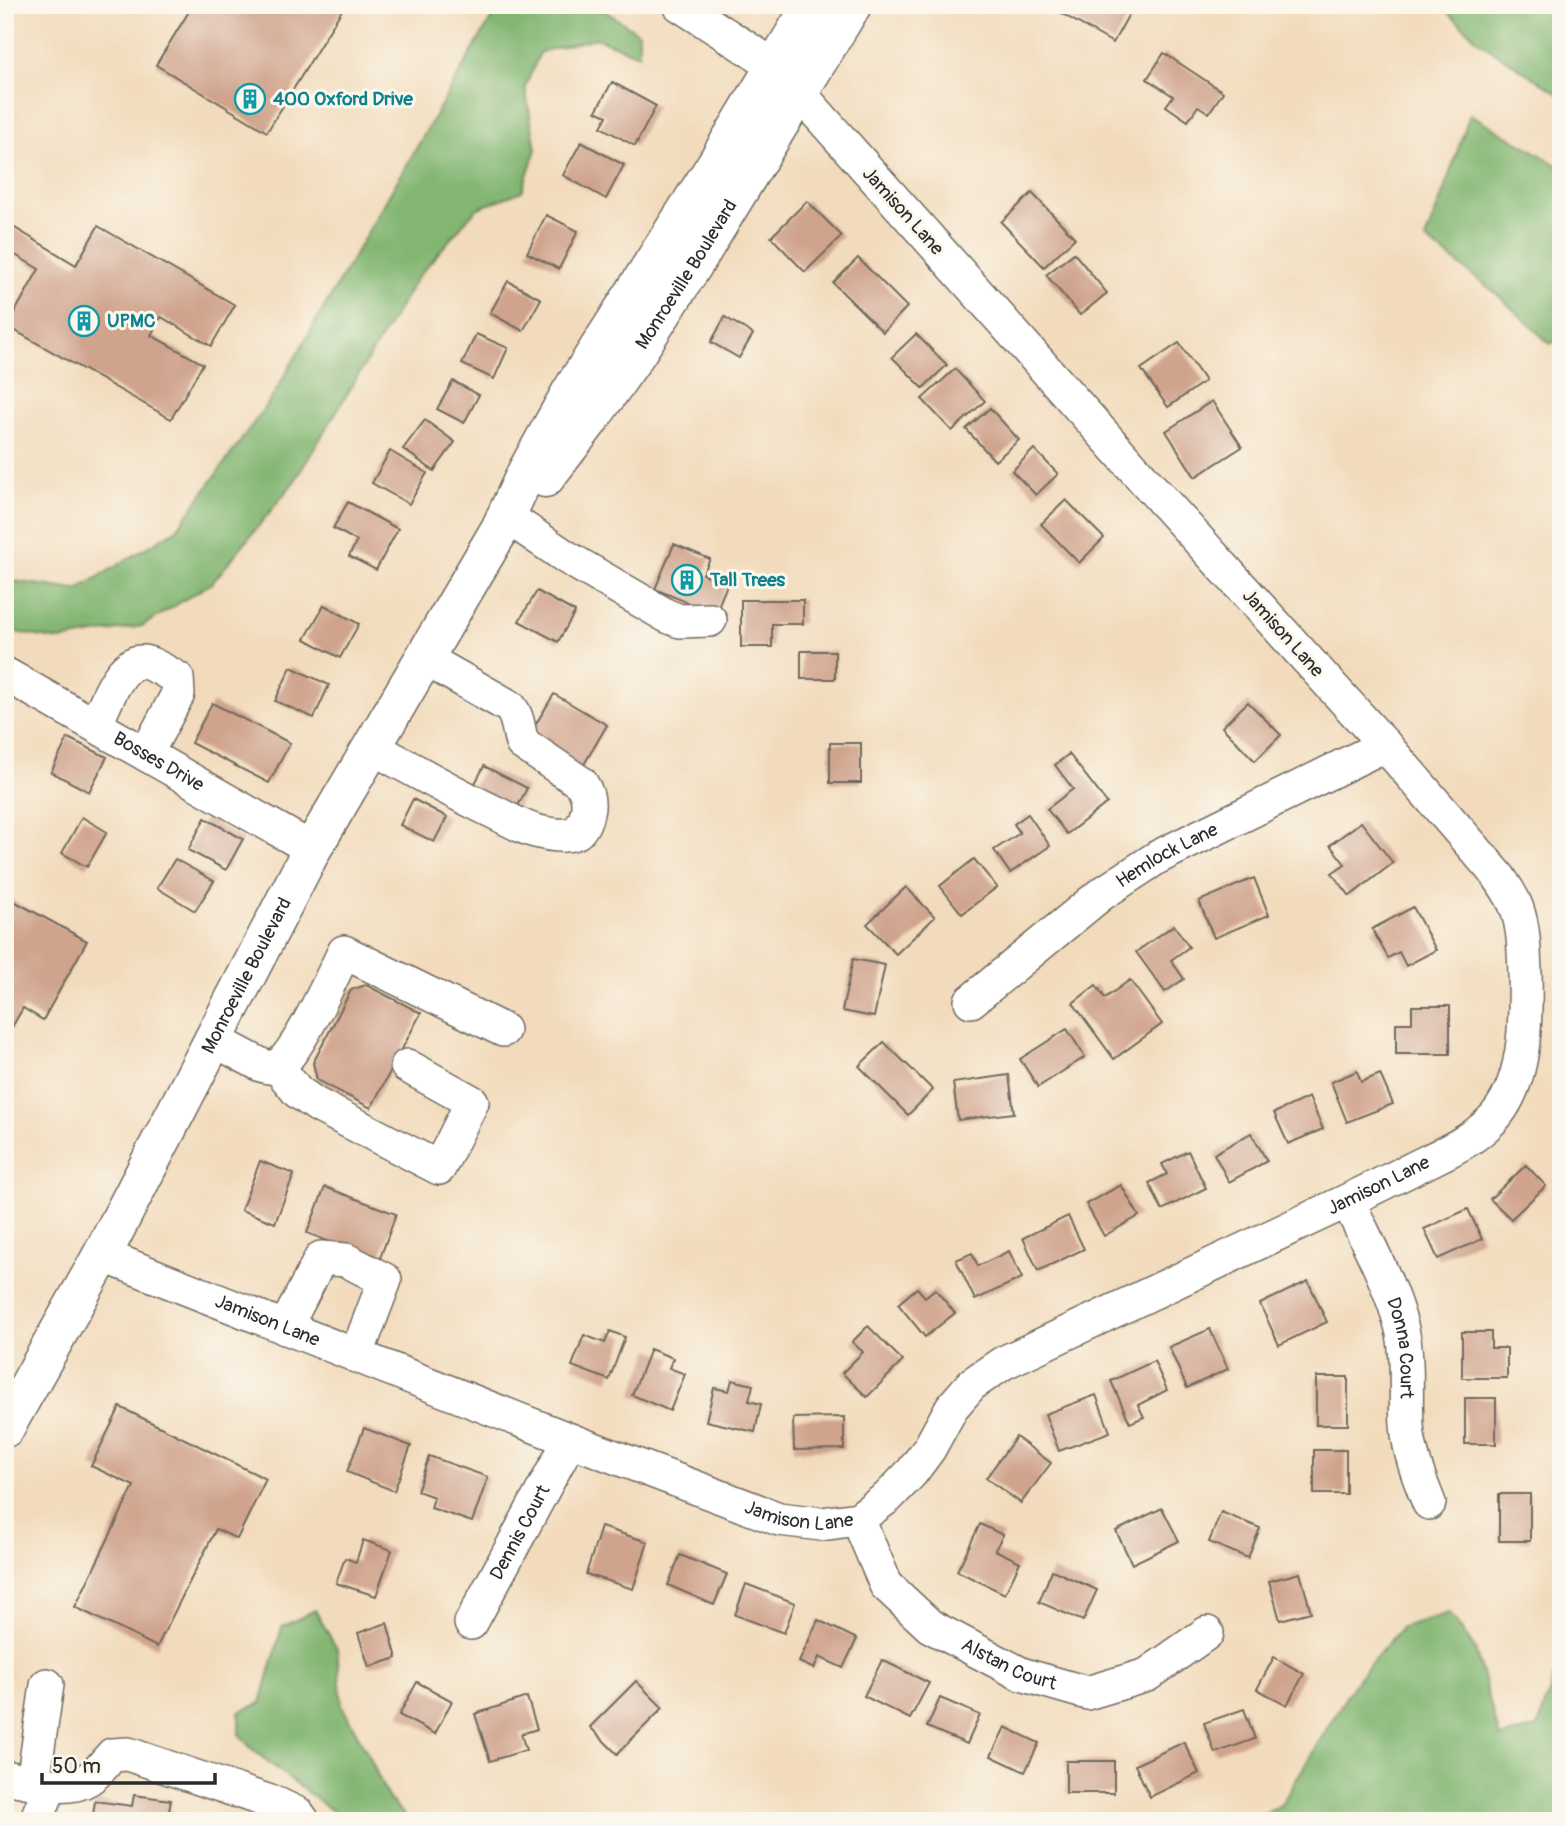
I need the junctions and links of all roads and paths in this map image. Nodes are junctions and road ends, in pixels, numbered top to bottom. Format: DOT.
graph roads {
  1 [pos="680,5"];
  2 [pos="812,5"];
  3 [pos="852,5"];
  4 [pos="788,80"];
  5 [pos="505,524"];
  6 [pos="710,620"];
  7 [pos="424,658"];
  8 [pos="5,674"];
  9 [pos="96,725"];
  10 [pos="1385,745"];
  11 [pos="372,747"];
  12 [pos="146,754"];
  13 [pos="312,849"];
  14 [pos="971,1002"];
  15 [pos="503,1030"];
  16 [pos="214,1040"];
  17 [pos="277,1066"];
  18 [pos="407,1066"];
  19 [pos="1348,1200"];
  20 [pos="102,1255"];
  21 [pos="285,1328"];
  22 [pos="356,1356"];
  23 [pos="5,1428"];
  24 [pos="570,1440"];
  25 [pos="1429,1503"];
  26 [pos="858,1520"];
  27 [pos="471,1623"];
  28 [pos="1207,1633"];
  29 [pos="47,1685"];
  30 [pos="29,1782"];
  31 [pos="36,1821"];
  32 [pos="303,1821"];
  1 -- 4 [label="street, Jamison Lane"];
  2 -- 4 [label="main road, Monroeville Boulevard"];
  3 -- 4 [label="main road, Monroeville Boulevard"];
  4 -- 5 [label="main road, Monroeville Boulevard"];
  4 -- 10 [label="street, Jamison Lane"];
  5 -- 6 [label="street"];
  5 -- 7 [label="main road, Monroeville Boulevard"];
  7 -- 11 [label="main road, Monroeville Boulevard"];
  7 -- 11 [label="street"];
  8 -- 9 [label="street, Bosses Drive"];
  9 -- 12 [label="street, Bosses Drive"];
  9 -- 12 [label="street"];
  10 -- 14 [label="street, Hemlock Lane"];
  10 -- 19 [label="street, Jamison Lane"];
  11 -- 13 [label="main road, Monroeville Boulevard"];
  12 -- 13 [label="street, Bosses Drive"];
  13 -- 16 [label="main road, Monroeville Boulevard"];
  15 -- 17 [label="street"];
  16 -- 17 [label="street"];
  16 -- 20 [label="main road, Monroeville Boulevard"];
  17 -- 18 [label="street"];
  19 -- 25 [label="street, Donna Court"];
  19 -- 26 [label="street, Jamison Lane"];
  20 -- 21 [label="street, Jamison Lane"];
  20 -- 23 [label="main road, Monroeville Boulevard"];
  21 -- 22 [label="street, Jamison Lane"];
  21 -- 22 [label="street"];
  22 -- 24 [label="street, Jamison Lane"];
  24 -- 26 [label="street, Jamison Lane"];
  24 -- 27 [label="street, Dennis Court"];
  26 -- 28 [label="street, Alstan Court"];
  29 -- 30 [label="street"];
  30 -- 31 [label="street"];
  30 -- 32 [label="street"];
}
